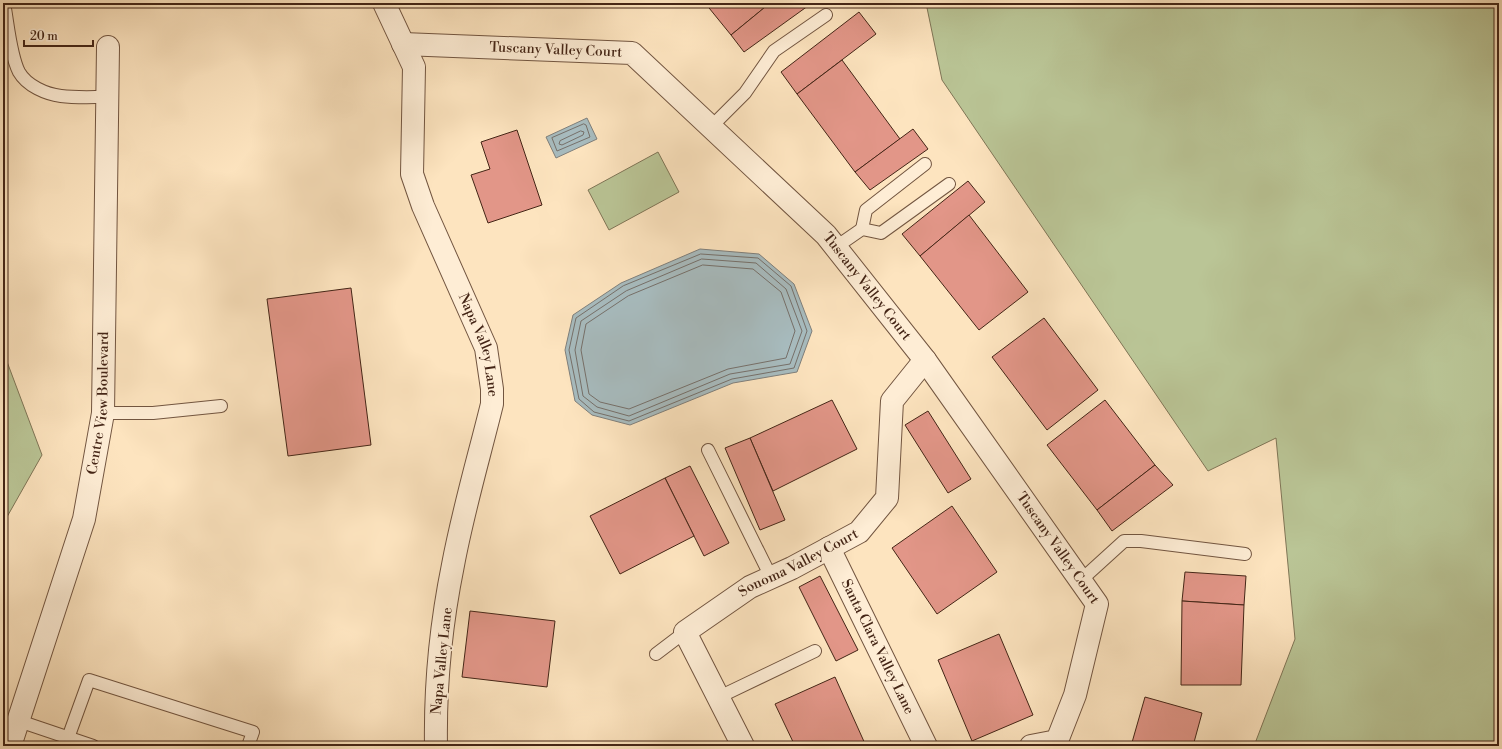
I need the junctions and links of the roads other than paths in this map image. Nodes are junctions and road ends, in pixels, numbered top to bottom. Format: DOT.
graph roads {
  1 [pos="4,3"];
  2 [pos="384,3"];
  3 [pos="826,14"];
  4 [pos="404,44"];
  5 [pos="108,47"];
  6 [pos="107,97"];
  7 [pos="711,127"];
  8 [pos="925,164"];
  9 [pos="949,184"];
  10 [pos="862,229"];
  11 [pos="836,247"];
  12 [pos="925,360"];
  13 [pos="221,406"];
  14 [pos="103,413"];
  15 [pos="708,450"];
  16 [pos="829,548"];
  17 [pos="1245,554"];
  18 [pos="771,577"];
  19 [pos="1080,581"];
  20 [pos="684,632"];
  21 [pos="815,651"];
  22 [pos="656,654"];
  23 [pos="719,696"];
  24 [pos="19,721"];
  25 [pos="68,738"];
  26 [pos="1037,745"];
  27 [pos="10,746"];
  28 [pos="92,746"];
  29 [pos="248,746"];
  30 [pos="436,746"];
  31 [pos="743,746"];
  32 [pos="926,746"];
  1 -- 6 [label="lane"];
  2 -- 4 [label="street, Napa Valley Lane"];
  3 -- 7 [label="lane"];
  4 -- 7 [label="street, Tuscany Valley Court"];
  4 -- 30 [label="street, Napa Valley Lane"];
  5 -- 6 [label="street, Centre View Boulevard"];
  6 -- 14 [label="street, Centre View Boulevard"];
  7 -- 11 [label="street, Tuscany Valley Court"];
  8 -- 10 [label="lane"];
  9 -- 10 [label="lane"];
  10 -- 11 [label="lane"];
  11 -- 12 [label="street, Tuscany Valley Court"];
  12 -- 16 [label="street, Sonoma Valley Court"];
  12 -- 19 [label="street, Tuscany Valley Court"];
  13 -- 14 [label="lane"];
  14 -- 24 [label="street, Centre View Boulevard"];
  15 -- 18 [label="lane"];
  16 -- 18 [label="street, Sonoma Valley Court"];
  16 -- 32 [label="street, Santa Clara Valley Lane"];
  17 -- 19 [label="lane"];
  18 -- 20 [label="street, Sonoma Valley Court"];
  19 -- 26 [label="street, Tuscany Valley Court"];
  20 -- 22 [label="lane"];
  20 -- 23 [label="street"];
  21 -- 23 [label="lane"];
  23 -- 31 [label="street"];
  24 -- 25 [label="lane"];
  24 -- 27 [label="street, Centre View Boulevard"];
  25 -- 28 [label="lane"];
  25 -- 29 [label="lane"];
}
